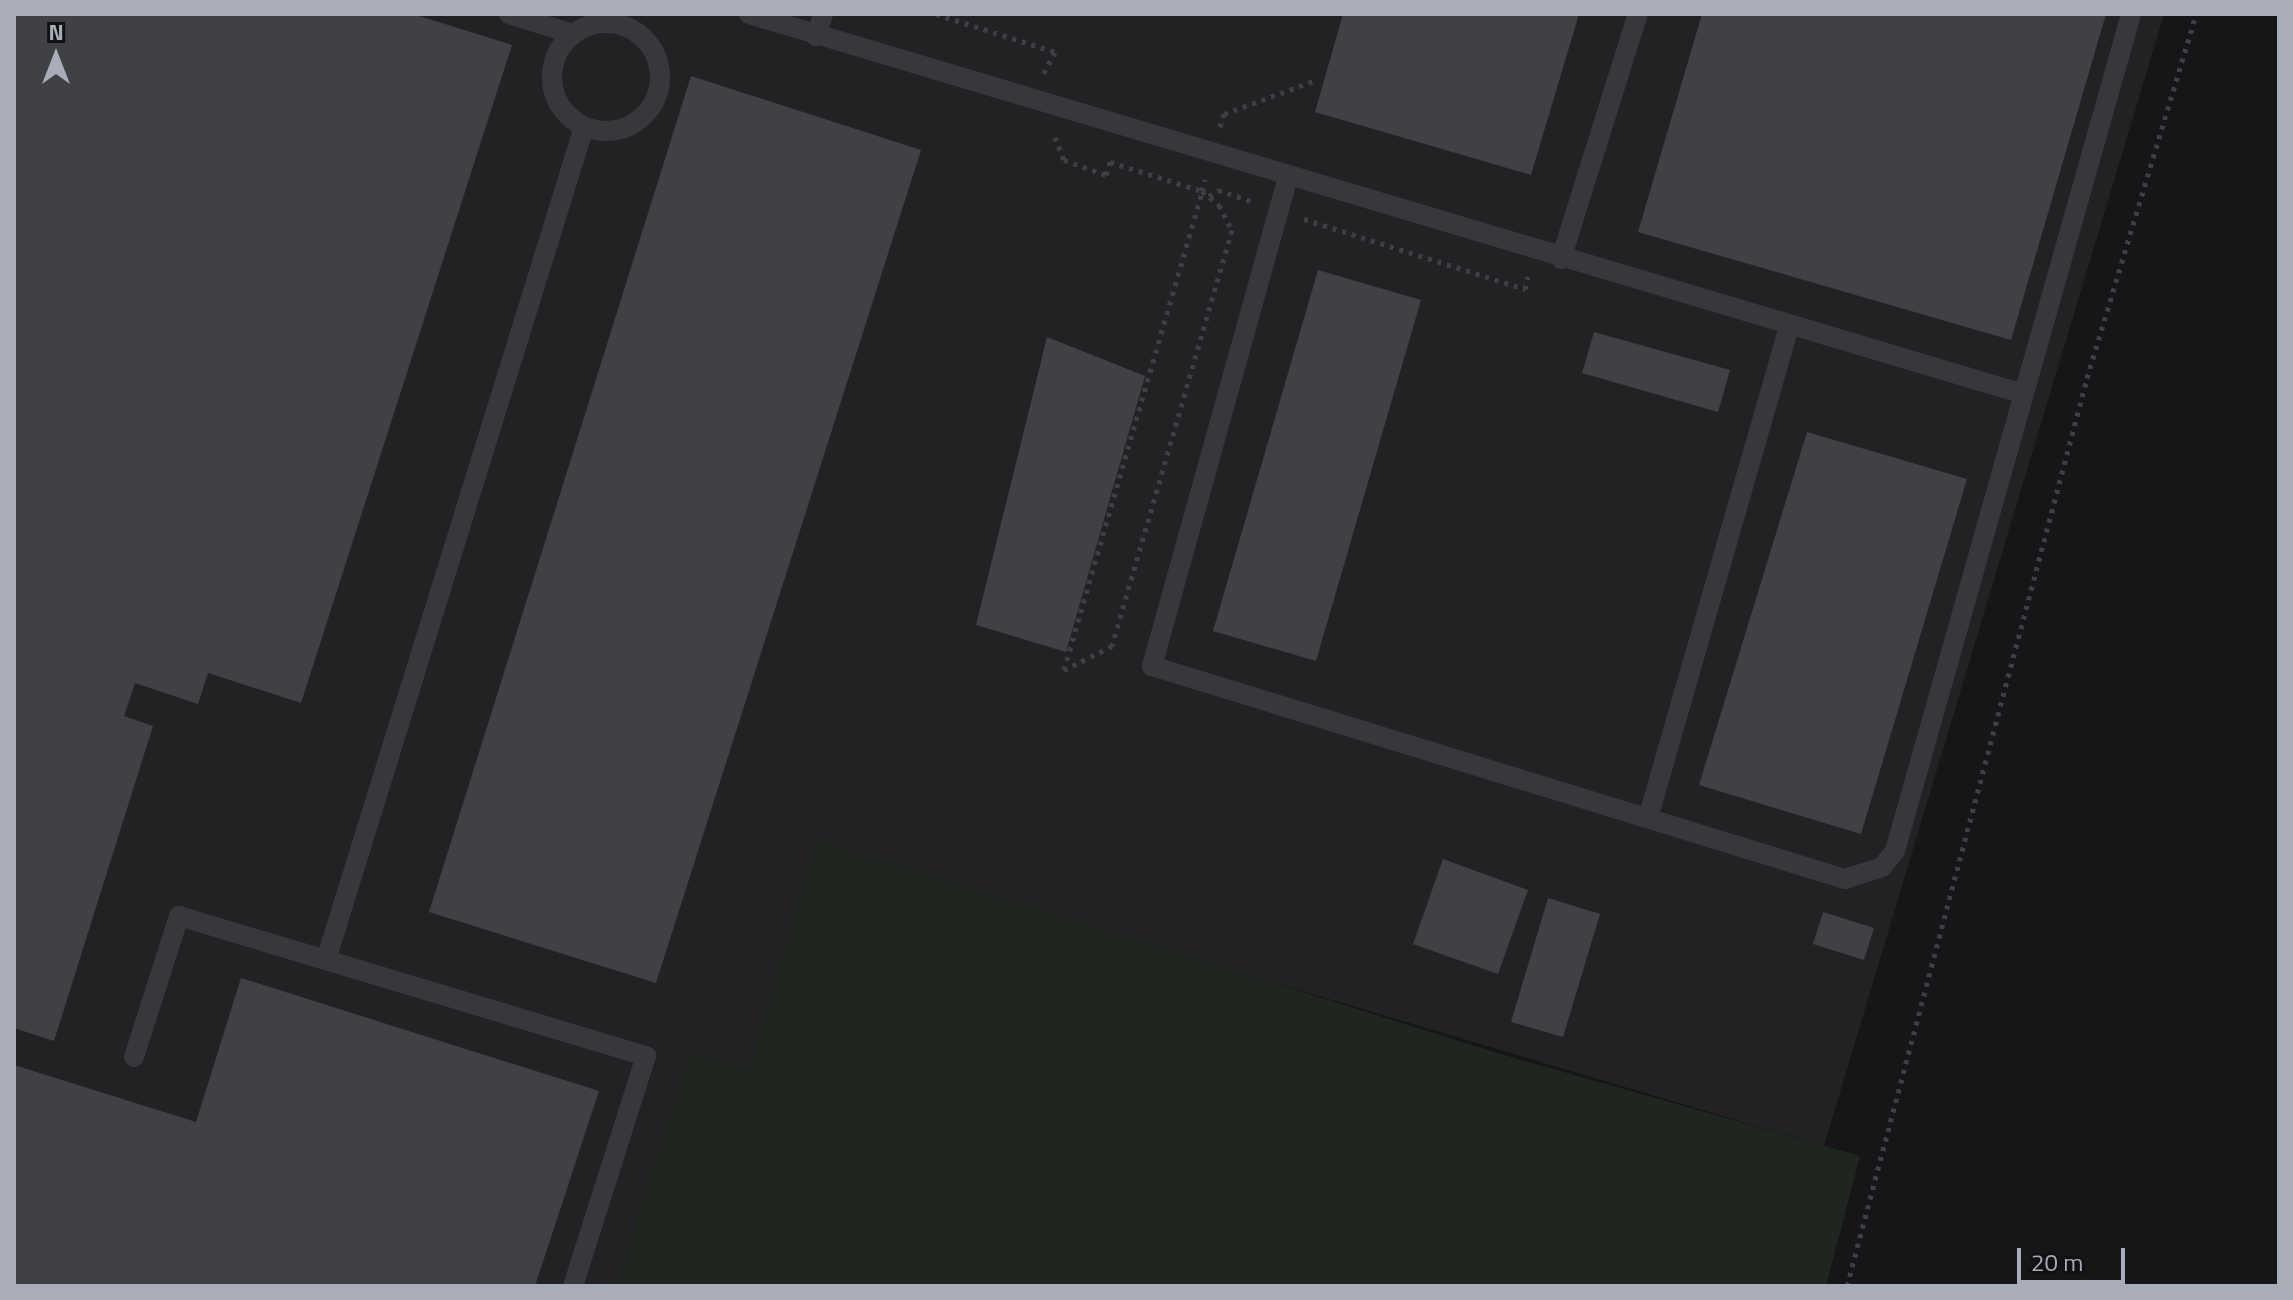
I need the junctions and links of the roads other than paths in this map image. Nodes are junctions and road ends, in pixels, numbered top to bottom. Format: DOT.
graph roads {
  1 [pos="509,14"];
  2 [pos="749,14"];
  3 [pos="823,14"];
  4 [pos="1638,14"];
  5 [pos="2131,14"];
  6 [pos="573,34"];
  7 [pos="816,36"];
  8 [pos="584,127"];
  9 [pos="1288,177"];
  10 [pos="1561,259"];
  11 [pos="1789,327"];
  12 [pos="2024,394"];
  13 [pos="1648,818"];
  14 [pos="326,960"];
  15 [pos="134,1057"];
  16 [pos="573,1286"];
  1 -- 6 [label="lane"];
  2 -- 7 [label="lane"];
  3 -- 7 [label="lane"];
  4 -- 10 [label="lane"];
  5 -- 12 [label="lane"];
  6 -- 8 [label="lane"];
  6 -- 8 [label="lane"];
  7 -- 9 [label="lane"];
  8 -- 14 [label="lane"];
  9 -- 10 [label="lane"];
  9 -- 13 [label="lane"];
  10 -- 11 [label="lane"];
  11 -- 12 [label="lane"];
  11 -- 13 [label="lane"];
  12 -- 13 [label="lane"];
  14 -- 15 [label="lane"];
  14 -- 16 [label="lane"];
}
